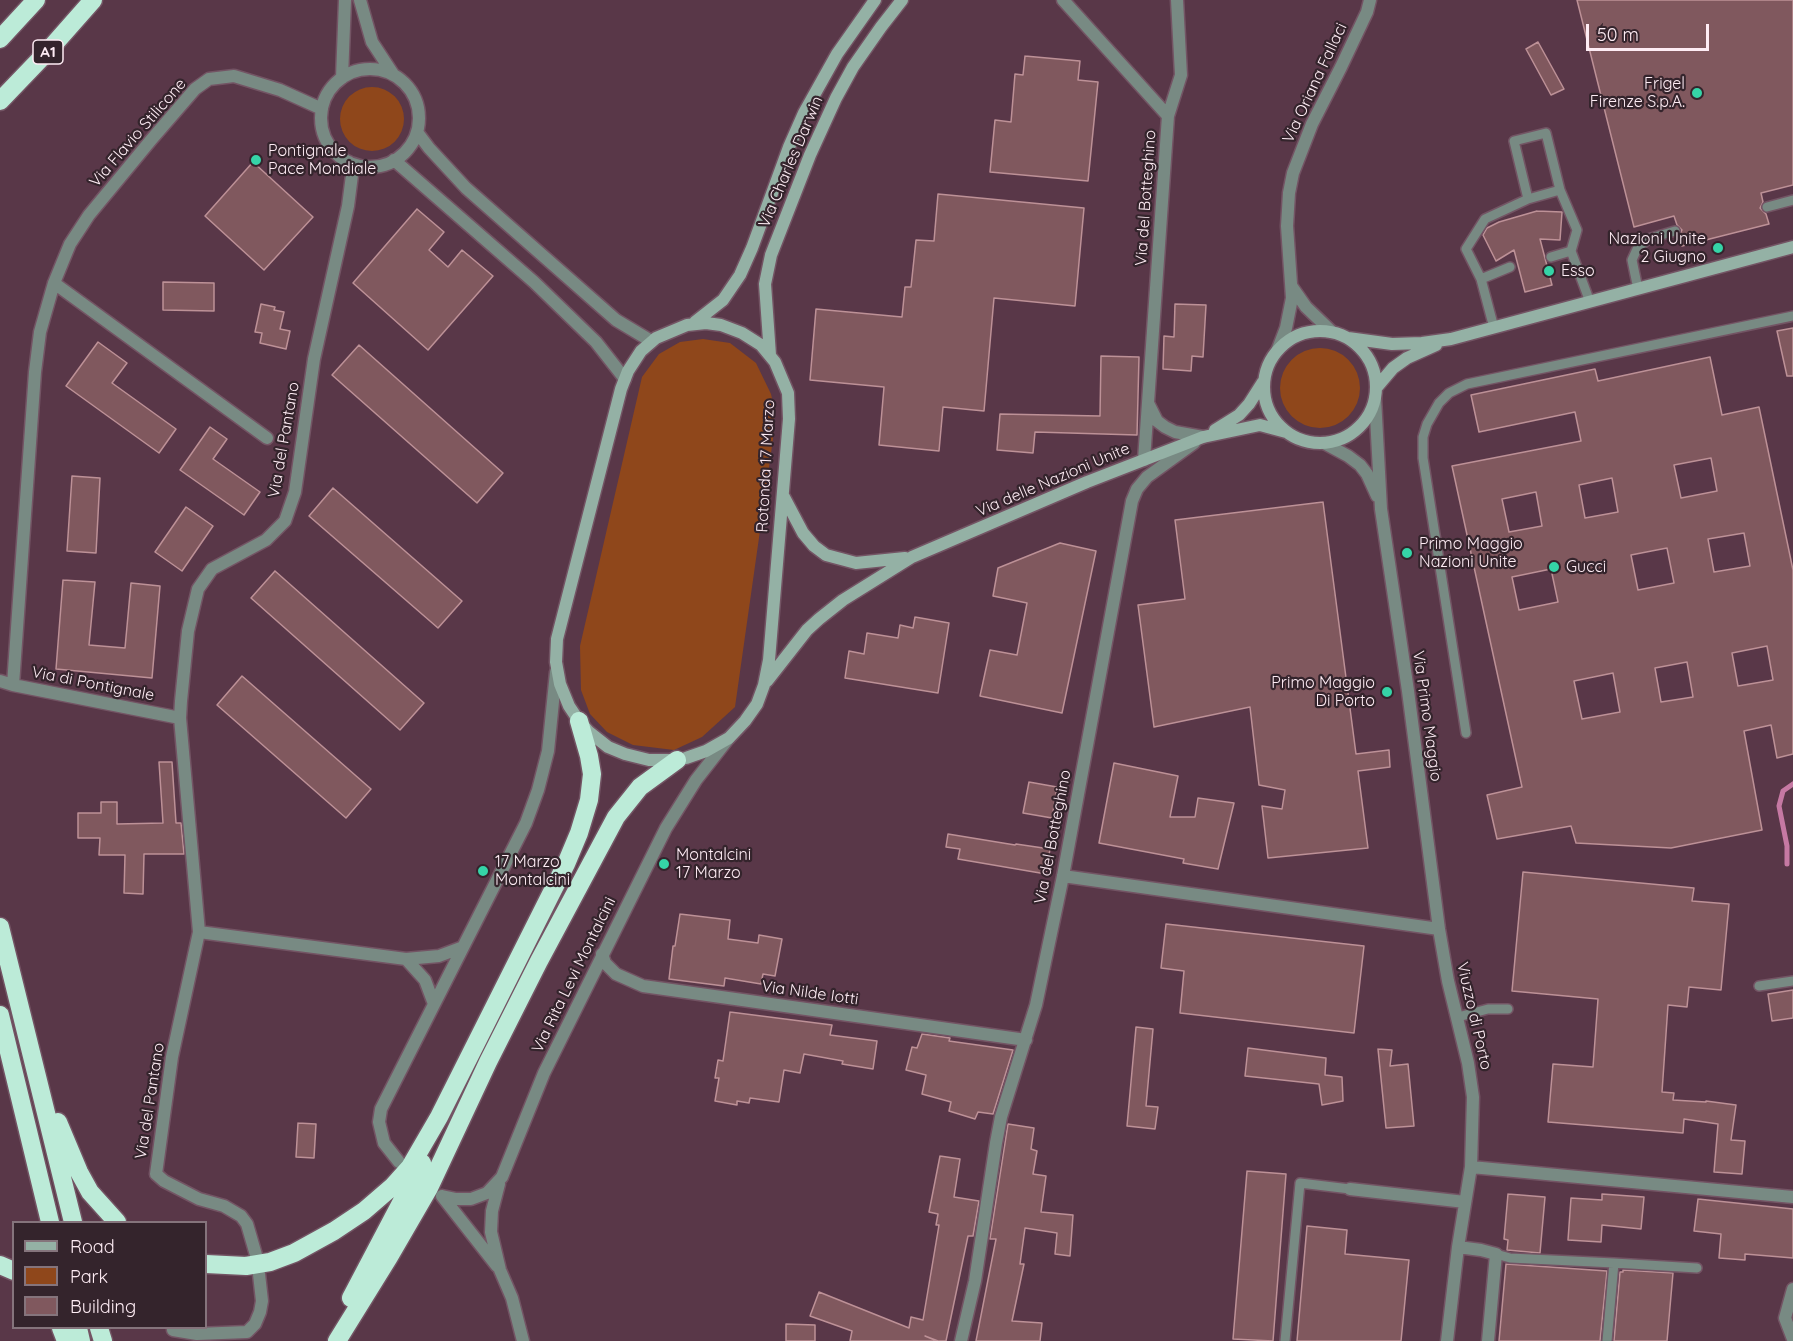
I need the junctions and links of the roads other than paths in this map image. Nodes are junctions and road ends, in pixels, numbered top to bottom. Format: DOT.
graph roads {
  1 [pos="36,0"];
  2 [pos="93,0"];
  3 [pos="345,0"];
  4 [pos="360,0"];
  5 [pos="875,0"];
  6 [pos="903,0"];
  7 [pos="1063,0"];
  8 [pos="1177,0"];
  9 [pos="1370,0"];
  10 [pos="0,39"];
  11 [pos="393,74"];
  12 [pos="342,78"];
  13 [pos="0,101"];
  14 [pos="322,109"];
  15 [pos="1168,116"];
  16 [pos="417,132"];
  17 [pos="394,160"];
  18 [pos="350,162"];
  19 [pos="1560,190"];
  20 [pos="1528,199"];
  21 [pos="1793,200"];
  22 [pos="1767,207"];
  23 [pos="1675,231"];
  24 [pos="1793,247"];
  25 [pos="1571,251"];
  26 [pos="1551,257"];
  27 [pos="1510,267"];
  28 [pos="1481,279"];
  29 [pos="54,283"];
  30 [pos="1292,287"];
  31 [pos="1638,289"];
  32 [pos="1590,302"];
  33 [pos="1793,316"];
  34 [pos="694,324"];
  35 [pos="1494,328"];
  36 [pos="1332,332"];
  37 [pos="1348,338"];
  38 [pos="1451,339"];
  39 [pos="651,341"];
  40 [pos="1278,349"];
  41 [pos="770,355"];
  42 [pos="625,379"];
  43 [pos="1264,379"];
  44 [pos="1376,393"];
  45 [pos="1147,401"];
  46 [pos="1286,432"];
  47 [pos="1205,436"];
  48 [pos="267,438"];
  49 [pos="1324,443"];
  50 [pos="1143,460"];
  51 [pos="782,494"];
  52 [pos="1381,509"];
  53 [pos="912,557"];
  54 [pos="556,662"];
  55 [pos="0,681"];
  56 [pos="13,685"];
  57 [pos="764,685"];
  58 [pos="180,718"];
  59 [pos="579,721"];
  60 [pos="1466,733"];
  61 [pos="729,738"];
  62 [pos="677,760"];
  63 [pos="1063,876"];
  64 [pos="0,927"];
  65 [pos="1439,929"];
  66 [pos="199,932"];
  67 [pos="463,947"];
  68 [pos="602,954"];
  69 [pos="406,959"];
  70 [pos="1793,981"];
  71 [pos="1759,986"];
  72 [pos="434,1004"];
  73 [pos="1508,1009"];
  74 [pos="0,1015"];
  75 [pos="1458,1017"];
  76 [pos="24,1029"];
  77 [pos="1026,1040"];
  78 [pos="439,1117"];
  79 [pos="399,1162"];
  80 [pos="1471,1167"];
  81 [pos="502,1177"];
  82 [pos="1350,1189"];
  83 [pos="1793,1197"];
  84 [pos="1465,1202"];
  85 [pos="50,1221"];
  86 [pos="73,1221"];
  87 [pos="116,1221"];
  88 [pos="1458,1247"];
  89 [pos="1496,1254"];
  90 [pos="256,1255"];
  91 [pos="389,1257"];
  92 [pos="1614,1263"];
  93 [pos="207,1264"];
  94 [pos="1697,1268"];
  95 [pos="500,1270"];
  96 [pos="259,1274"];
  97 [pos="1793,1289"];
  98 [pos="173,1330"];
  99 [pos="1793,1339"];
  100 [pos="326,1341"];
  101 [pos="337,1341"];
  102 [pos="352,1341"];
  103 [pos="523,1341"];
  104 [pos="961,1341"];
  105 [pos="1285,1341"];
  106 [pos="1447,1341"];
  107 [pos="1488,1341"];
  108 [pos="1607,1341"];
  1 -- 10 [label="highway, A1"];
  2 -- 13 [label="highway, A1"];
  3 -- 12 [label="street"];
  4 -- 11 [label="street"];
  5 -- 34 [label="main road, Via Charles Darwin"];
  6 -- 41 [label="main road, Via Charles Darwin"];
  7 -- 15 [label="street"];
  8 -- 15 [label="street, Via del Botteghino"];
  9 -- 30 [label="street, Via Oriana Fallaci"];
  11 -- 12 [label="street"];
  11 -- 16 [label="street"];
  12 -- 14 [label="street"];
  14 -- 18 [label="street"];
  14 -- 29 [label="street, Via Flavio Stilicone"];
  15 -- 45 [label="street, Via del Botteghino"];
  16 -- 17 [label="street"];
  16 -- 39 [label="street"];
  17 -- 18 [label="street"];
  17 -- 42 [label="street"];
  18 -- 58 [label="street, Via del Pantano"];
  19 -- 20 [label="lane"];
  19 -- 20 [label="lane"];
  19 -- 25 [label="lane"];
  20 -- 28 [label="lane"];
  21 -- 22 [label="lane"];
  23 -- 31 [label="lane"];
  24 -- 31 [label="main road"];
  25 -- 26 [label="lane"];
  25 -- 32 [label="lane"];
  27 -- 28 [label="lane"];
  28 -- 35 [label="lane"];
  29 -- 48 [label="street"];
  29 -- 56 [label="street, Via Flavio Stilicone"];
  30 -- 36 [label="street"];
  30 -- 40 [label="street, Via Oriana Fallaci"];
  31 -- 32 [label="main road"];
  32 -- 35 [label="main road"];
  33 -- 60 [label="lane"];
  34 -- 39 [label="main road, Rotonda 17 Marzo"];
  34 -- 41 [label="main road, Rotonda 17 Marzo"];
  35 -- 38 [label="main road"];
  36 -- 37 [label="main road"];
  36 -- 40 [label="main road"];
  37 -- 38 [label="main road"];
  37 -- 44 [label="main road"];
  38 -- 44 [label="main road"];
  39 -- 42 [label="main road, Rotonda 17 Marzo"];
  40 -- 43 [label="main road"];
  41 -- 51 [label="main road, Rotonda 17 Marzo"];
  42 -- 54 [label="main road, Rotonda 17 Marzo"];
  43 -- 46 [label="main road"];
  43 -- 47 [label="main road, Via delle Nazioni Unite"];
  44 -- 49 [label="main road"];
  44 -- 52 [label="street, Via Primo Maggio"];
  45 -- 47 [label="street"];
  45 -- 50 [label="street, Via del Botteghino"];
  46 -- 47 [label="main road, Via delle Nazioni Unite"];
  46 -- 49 [label="main road"];
  47 -- 50 [label="main road, Via delle Nazioni Unite"];
  47 -- 63 [label="street, Via del Botteghino"];
  49 -- 52 [label="street, Via Primo Maggio"];
  50 -- 53 [label="main road, Via delle Nazioni Unite"];
  51 -- 53 [label="main road, Via delle Nazioni Unite"];
  51 -- 57 [label="main road, Rotonda 17 Marzo"];
  52 -- 65 [label="street, Via Primo Maggio"];
  53 -- 57 [label="main road, Via delle Nazioni Unite"];
  54 -- 59 [label="main road, Rotonda 17 Marzo"];
  54 -- 67 [label="street"];
  55 -- 56 [label="street, Via di Pontignale"];
  56 -- 58 [label="street, Via di Pontignale"];
  57 -- 61 [label="main road, Rotonda 17 Marzo"];
  58 -- 66 [label="street, Via del Pantano"];
  59 -- 62 [label="main road, Rotonda 17 Marzo"];
  59 -- 78 [label="highway"];
  61 -- 62 [label="main road, Rotonda 17 Marzo"];
  61 -- 68 [label="street, Via Rita Levi Montalcini"];
  62 -- 91 [label="highway"];
  63 -- 65 [label="street"];
  63 -- 77 [label="street, Via del Botteghino"];
  64 -- 76 [label="highway"];
  65 -- 75 [label="street, Viuzzo di Porto"];
  66 -- 69 [label="street"];
  66 -- 90 [label="street, Via del Pantano"];
  67 -- 69 [label="street"];
  67 -- 72 [label="street"];
  68 -- 77 [label="street, Via Nilde Iotti"];
  68 -- 81 [label="street, Via Rita Levi Montalcini"];
  69 -- 72 [label="street"];
  70 -- 71 [label="lane"];
  72 -- 79 [label="street"];
  73 -- 75 [label="lane"];
  74 -- 85 [label="highway"];
  75 -- 80 [label="street, Viuzzo di Porto"];
  76 -- 86 [label="highway"];
  76 -- 87 [label="highway"];
  77 -- 104 [label="street, Via del Botteghino"];
  78 -- 93 [label="highway"];
  78 -- 100 [label="highway"];
  80 -- 83 [label="street"];
  80 -- 84 [label="street, Viuzzo di Porto"];
  81 -- 95 [label="street"];
  81 -- 95 [label="street, Via Rita Levi Montalcini"];
  82 -- 84 [label="street"];
  82 -- 105 [label="lane"];
  84 -- 88 [label="street, Viuzzo di Porto"];
  88 -- 89 [label="street"];
  88 -- 106 [label="street, Viuzzo di Porto"];
  89 -- 92 [label="lane"];
  89 -- 107 [label="street"];
  91 -- 101 [label="highway"];
  91 -- 102 [label="highway"];
  92 -- 94 [label="lane"];
  92 -- 108 [label="lane"];
  95 -- 103 [label="street"];
  96 -- 98 [label="street"];
  97 -- 99 [label="street"];
}
